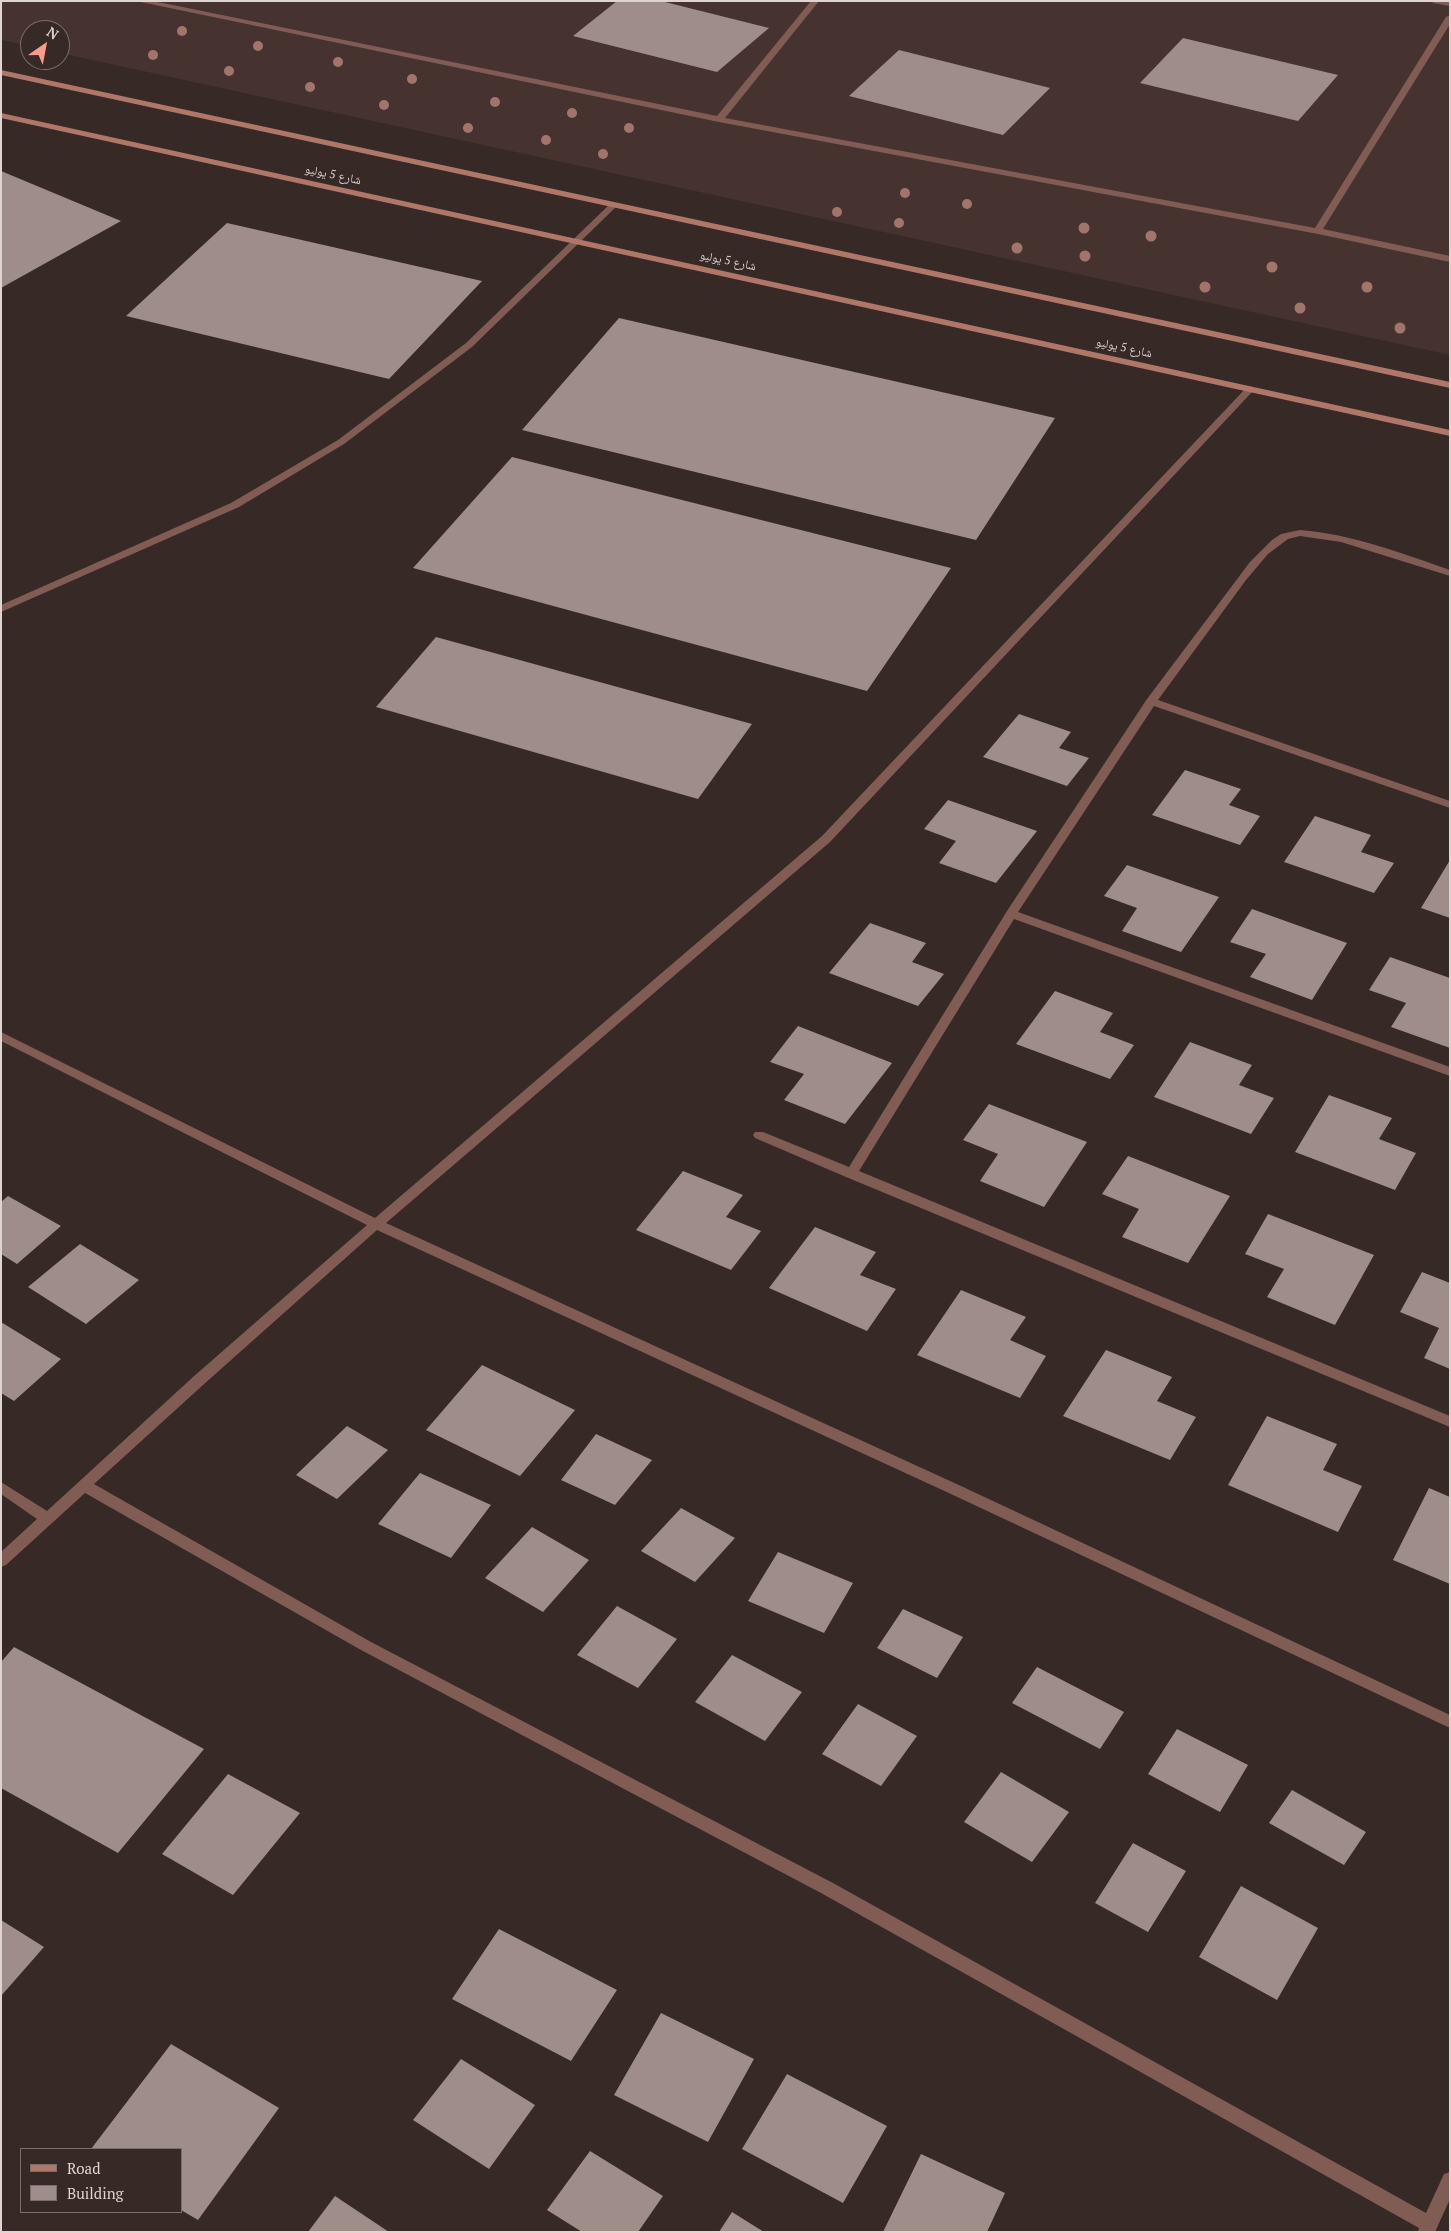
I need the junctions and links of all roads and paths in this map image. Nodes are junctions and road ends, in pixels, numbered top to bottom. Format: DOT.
graph roads {
  1 [pos="140,1"];
  2 [pos="815,1"];
  3 [pos="1436,1"];
  4 [pos="1450,4"];
  5 [pos="1450,17"];
  6 [pos="1,72"];
  7 [pos="1,115"];
  8 [pos="719,119"];
  9 [pos="614,205"];
  10 [pos="1318,231"];
  11 [pos="578,241"];
  12 [pos="1450,259"];
  13 [pos="1450,385"];
  14 [pos="1250,388"];
  15 [pos="1450,433"];
  16 [pos="1450,573"];
  17 [pos="1,609"];
  18 [pos="1151,701"];
  19 [pos="1450,805"];
  20 [pos="1011,914"];
  21 [pos="1,1036"];
  22 [pos="1450,1072"];
  23 [pos="759,1135"];
  24 [pos="851,1174"];
  25 [pos="376,1224"];
  26 [pos="1450,1422"];
  27 [pos="85,1486"];
  28 [pos="1,1487"];
  29 [pos="48,1519"];
  30 [pos="1,1561"];
  31 [pos="1450,1722"];
  32 [pos="1450,2180"];
  33 [pos="1428,2228"];
  1 -- 8 [label="street"];
  2 -- 8 [label="street"];
  3 -- 4 [label="street"];
  5 -- 10 [label="street"];
  6 -- 9 [label="main road"];
  7 -- 11 [label="main road, شارع 5 يوليو"];
  8 -- 10 [label="street"];
  9 -- 11 [label="street"];
  9 -- 13 [label="main road"];
  10 -- 12 [label="street"];
  11 -- 14 [label="main road, شارع 5 يوليو"];
  11 -- 17 [label="street"];
  14 -- 15 [label="main road, شارع 5 يوليو"];
  14 -- 25 [label="street"];
  16 -- 18 [label="street"];
  18 -- 19 [label="street"];
  18 -- 20 [label="street"];
  20 -- 22 [label="street"];
  20 -- 24 [label="street"];
  21 -- 25 [label="street"];
  23 -- 24 [label="street"];
  24 -- 26 [label="street"];
  25 -- 27 [label="street"];
  25 -- 31 [label="street"];
  27 -- 29 [label="street"];
  27 -- 33 [label="street"];
  28 -- 29 [label="street"];
  29 -- 30 [label="street"];
  32 -- 33 [label="street"];
}
